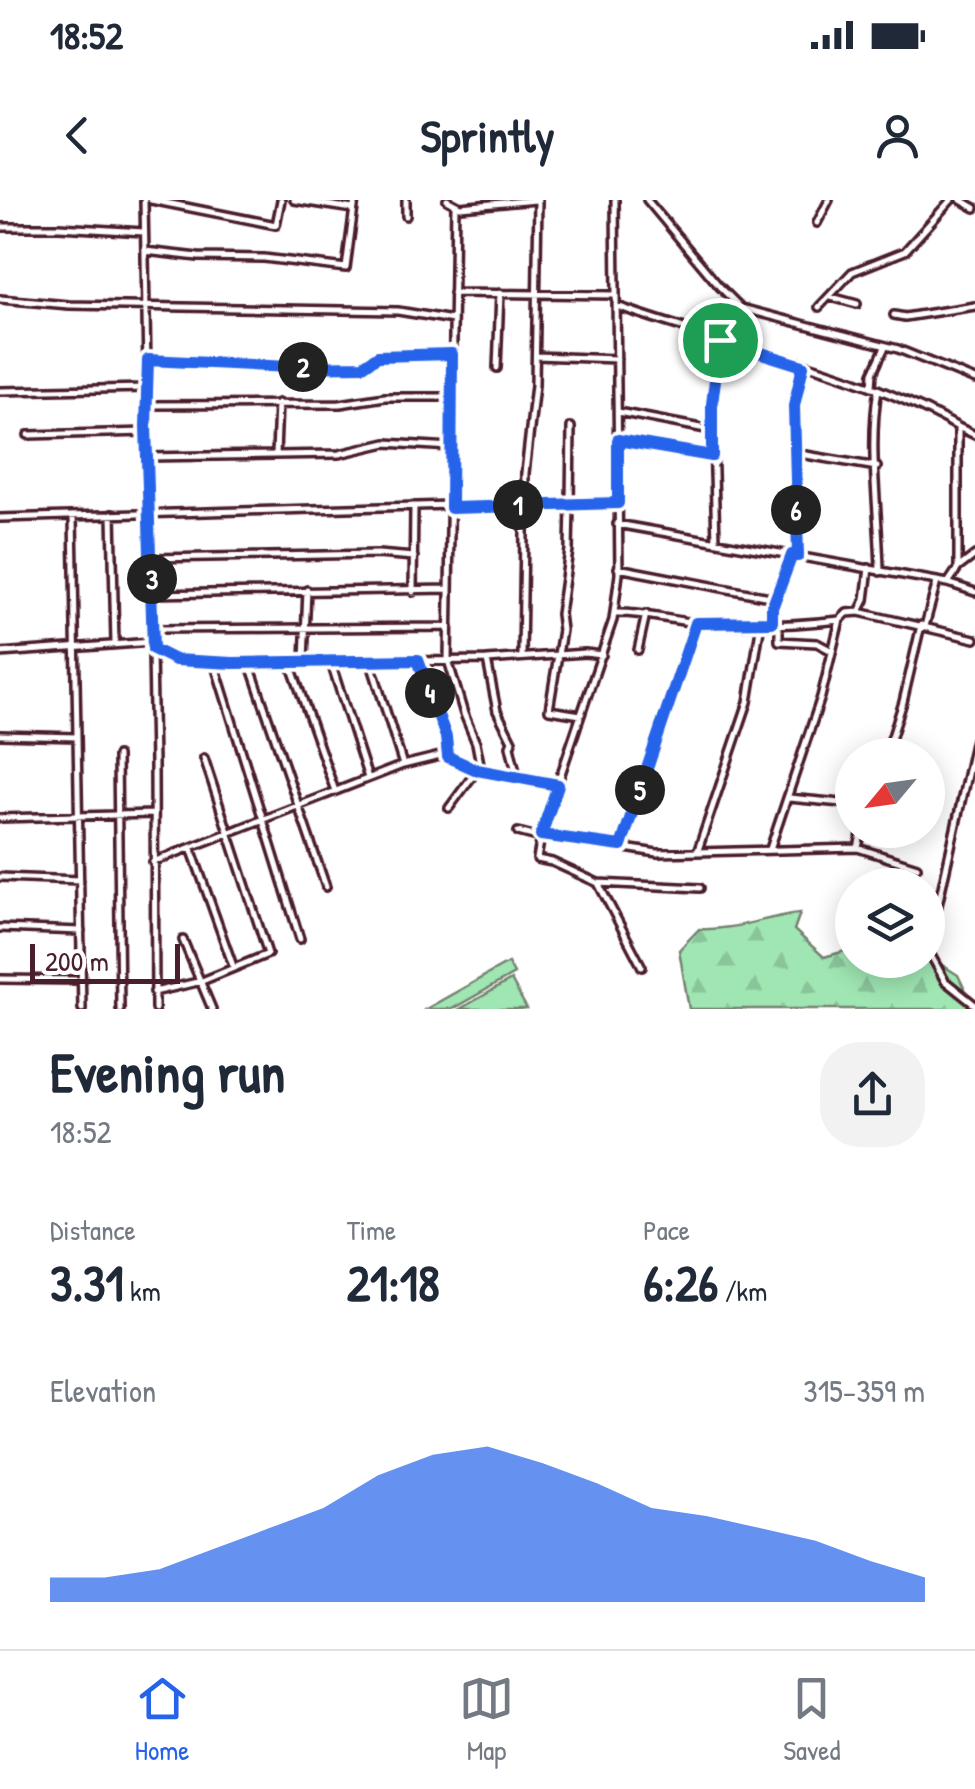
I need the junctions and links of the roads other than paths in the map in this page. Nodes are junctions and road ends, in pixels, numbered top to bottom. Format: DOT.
graph roads {
  1 [pos="147,200"];
  2 [pos="281,200"];
  3 [pos="294,200"];
  4 [pos="355,200"];
  5 [pos="406,200"];
  6 [pos="447,200"];
  7 [pos="537,200"];
  8 [pos="614,200"];
  9 [pos="647,200"];
  10 [pos="829,200"];
  11 [pos="951,200"];
  12 [pos="961,200"];
  13 [pos="310,202"];
  14 [pos="459,204"];
  15 [pos="975,208"];
  16 [pos="354,209"];
  17 [pos="406,216"];
  18 [pos="816,223"];
  19 [pos="0,228"];
  20 [pos="144,232"];
  21 [pos="146,251"];
  22 [pos="454,293"];
  23 [pos="500,294"];
  24 [pos="538,294"];
  25 [pos="617,296"];
  26 [pos="830,297"];
  27 [pos="0,299"];
  28 [pos="732,300"];
  29 [pos="857,304"];
  30 [pos="146,306"];
  31 [pos="617,306"];
  32 [pos="975,306"];
  33 [pos="819,307"];
  34 [pos="894,315"];
  35 [pos="453,320"];
  36 [pos="720,340"];
  37 [pos="885,347"];
  38 [pos="452,354"];
  39 [pos="536,356"];
  40 [pos="617,359"];
  41 [pos="148,360"];
  42 [pos="803,366"];
  43 [pos="498,368"];
  44 [pos="975,380"];
  45 [pos="875,387"];
  46 [pos="147,388"];
  47 [pos="0,391"];
  48 [pos="451,397"];
  49 [pos="278,403"];
  50 [pos="147,405"];
  51 [pos="618,412"];
  52 [pos="570,427"];
  53 [pos="958,427"];
  54 [pos="711,430"];
  55 [pos="147,432"];
  56 [pos="28,436"];
  57 [pos="975,436"];
  58 [pos="618,440"];
  59 [pos="450,447"];
  60 [pos="794,453"];
  61 [pos="276,454"];
  62 [pos="712,456"];
  63 [pos="147,458"];
  64 [pos="877,467"];
  65 [pos="618,503"];
  66 [pos="570,504"];
  67 [pos="524,505"];
  68 [pos="414,506"];
  69 [pos="451,506"];
  70 [pos="150,513"];
  71 [pos="112,514"];
  72 [pos="73,516"];
  73 [pos="0,518"];
  74 [pos="618,524"];
  75 [pos="716,541"];
  76 [pos="975,555"];
  77 [pos="795,556"];
  78 [pos="414,557"];
  79 [pos="151,558"];
  80 [pos="618,568"];
  81 [pos="869,568"];
  82 [pos="958,568"];
  83 [pos="880,572"];
  84 [pos="937,582"];
  85 [pos="948,582"];
  86 [pos="307,590"];
  87 [pos="449,590"];
  88 [pos="413,592"];
  89 [pos="975,592"];
  90 [pos="152,594"];
  91 [pos="776,598"];
  92 [pos="859,612"];
  93 [pos="615,613"];
  94 [pos="646,613"];
  95 [pos="840,620"];
  96 [pos="696,623"];
  97 [pos="762,623"];
  98 [pos="776,623"];
  99 [pos="305,626"];
  100 [pos="923,626"];
  101 [pos="450,627"];
  102 [pos="152,628"];
  103 [pos="975,639"];
  104 [pos="114,644"];
  105 [pos="77,646"];
  106 [pos="153,646"];
  107 [pos="638,650"];
  108 [pos="832,651"];
  109 [pos="0,652"];
  110 [pos="558,655"];
  111 [pos="522,656"];
  112 [pos="602,656"];
  113 [pos="288,660"];
  114 [pos="304,660"];
  115 [pos="330,660"];
  116 [pos="370,660"];
  117 [pos="418,660"];
  118 [pos="448,660"];
  119 [pos="487,660"];
  120 [pos="214,662"];
  121 [pos="248,662"];
  122 [pos="581,714"];
  123 [pos="0,734"];
  124 [pos="76,737"];
  125 [pos="891,738"];
  126 [pos="975,739"];
  127 [pos="448,754"];
  128 [pos="116,756"];
  129 [pos="204,758"];
  130 [pos="403,765"];
  131 [pos="479,770"];
  132 [pos="517,776"];
  133 [pos="368,778"];
  134 [pos="558,785"];
  135 [pos="335,791"];
  136 [pos="789,798"];
  137 [pos="835,802"];
  138 [pos="298,808"];
  139 [pos="449,808"];
  140 [pos="154,814"];
  141 [pos="118,816"];
  142 [pos="0,818"];
  143 [pos="78,818"];
  144 [pos="264,820"];
  145 [pos="518,832"];
  146 [pos="229,834"];
  147 [pos="541,836"];
  148 [pos="621,846"];
  149 [pos="191,848"];
  150 [pos="858,848"];
  151 [pos="770,849"];
  152 [pos="698,850"];
  153 [pos="153,862"];
  154 [pos="917,867"];
  155 [pos="0,877"];
  156 [pos="80,880"];
  157 [pos="598,884"];
  158 [pos="326,886"];
  159 [pos="700,888"];
  160 [pos="0,928"];
  161 [pos="80,931"];
  162 [pos="300,939"];
  163 [pos="183,940"];
  164 [pos="233,966"];
  165 [pos="642,968"];
  166 [pos="0,978"];
  167 [pos="80,980"];
  168 [pos="202,981"];
  169 [pos="154,992"];
  170 [pos="975,1005"];
  171 [pos="82,1009"];
  172 [pos="120,1009"];
  173 [pos="155,1009"];
  174 [pos="212,1009"];
  1 -- 2 [label="street"];
  1 -- 20 [label="street"];
  3 -- 13 [label="street"];
  4 -- 16 [label="street"];
  5 -- 17 [label="street"];
  6 -- 14 [label="street"];
  7 -- 14 [label="street"];
  7 -- 24 [label="street"];
  8 -- 25 [label="street"];
  9 -- 28 [label="street"];
  10 -- 18 [label="street"];
  11 -- 26 [label="street"];
  12 -- 15 [label="street"];
  13 -- 16 [label="street"];
  14 -- 22 [label="street"];
  16 -- 21 [label="street"];
  19 -- 20 [label="street"];
  20 -- 21 [label="street"];
  21 -- 30 [label="street"];
  22 -- 23 [label="street"];
  22 -- 35 [label="street"];
  23 -- 24 [label="street"];
  23 -- 43 [label="street"];
  24 -- 25 [label="street"];
  24 -- 39 [label="street"];
  25 -- 31 [label="street"];
  26 -- 29 [label="street"];
  26 -- 33 [label="street"];
  27 -- 30 [label="street"];
  28 -- 36 [label="street"];
  28 -- 37 [label="street"];
  30 -- 35 [label="street"];
  30 -- 41 [label="street"];
  31 -- 36 [label="street"];
  31 -- 40 [label="street"];
  32 -- 34 [label="street"];
  35 -- 38 [label="street"];
  36 -- 42 [label="street"];
  36 -- 54 [label="street"];
  37 -- 44 [label="street"];
  37 -- 45 [label="street"];
  38 -- 41 [label="street"];
  38 -- 48 [label="street"];
  39 -- 40 [label="street"];
  39 -- 67 [label="street"];
  40 -- 51 [label="street"];
  41 -- 46 [label="street"];
  42 -- 45 [label="street"];
  42 -- 60 [label="street"];
  45 -- 53 [label="street"];
  45 -- 64 [label="street"];
  46 -- 47 [label="street"];
  46 -- 50 [label="street"];
  48 -- 49 [label="street"];
  48 -- 59 [label="street"];
  49 -- 50 [label="street"];
  49 -- 61 [label="street"];
  50 -- 55 [label="street"];
  51 -- 54 [label="street"];
  51 -- 58 [label="street"];
  52 -- 66 [label="street"];
  53 -- 57 [label="street"];
  53 -- 82 [label="street"];
  54 -- 62 [label="street"];
  55 -- 56 [label="street"];
  55 -- 63 [label="street"];
  58 -- 62 [label="street"];
  58 -- 65 [label="street"];
  59 -- 61 [label="street"];
  59 -- 69 [label="street"];
  60 -- 64 [label="street"];
  60 -- 77 [label="street"];
  61 -- 63 [label="street"];
  62 -- 75 [label="street"];
  63 -- 70 [label="street"];
  64 -- 83 [label="street"];
  65 -- 66 [label="street"];
  65 -- 74 [label="street"];
  66 -- 67 [label="street"];
  66 -- 110 [label="street"];
  67 -- 69 [label="street"];
  67 -- 111 [label="street"];
  68 -- 69 [label="street"];
  68 -- 70 [label="street"];
  68 -- 78 [label="street"];
  69 -- 87 [label="street"];
  70 -- 71 [label="street"];
  70 -- 79 [label="street"];
  71 -- 72 [label="street"];
  71 -- 104 [label="street"];
  72 -- 73 [label="street"];
  72 -- 105 [label="street"];
  74 -- 75 [label="street"];
  74 -- 80 [label="street"];
  75 -- 77 [label="street"];
  76 -- 82 [label="street"];
  77 -- 81 [label="street"];
  77 -- 91 [label="street"];
  78 -- 79 [label="street"];
  78 -- 88 [label="street"];
  79 -- 90 [label="street"];
  80 -- 91 [label="street"];
  80 -- 93 [label="street"];
  81 -- 83 [label="street"];
  81 -- 92 [label="street"];
  82 -- 85 [label="street"];
  83 -- 84 [label="street"];
  84 -- 85 [label="street"];
  84 -- 100 [label="street"];
  85 -- 89 [label="street"];
  86 -- 88 [label="street"];
  86 -- 90 [label="street"];
  86 -- 99 [label="street"];
  87 -- 88 [label="street"];
  87 -- 101 [label="street"];
  90 -- 102 [label="street"];
  91 -- 98 [label="street"];
  92 -- 95 [label="street"];
  92 -- 100 [label="street"];
  93 -- 94 [label="street"];
  93 -- 112 [label="street"];
  94 -- 96 [label="street"];
  94 -- 107 [label="street"];
  95 -- 98 [label="street"];
  95 -- 108 [label="street"];
  96 -- 97 [label="street"];
  96 -- 148 [label="street"];
  97 -- 98 [label="street"];
  97 -- 152 [label="street"];
  98 -- 108 [label="street"];
  99 -- 101 [label="street"];
  99 -- 102 [label="street"];
  99 -- 114 [label="street"];
  100 -- 103 [label="street"];
  100 -- 125 [label="street"];
  101 -- 118 [label="street"];
  102 -- 106 [label="street"];
  104 -- 105 [label="street"];
  104 -- 106 [label="street"];
  105 -- 109 [label="street"];
  105 -- 124 [label="street"];
  106 -- 120 [label="street"];
  106 -- 140 [label="street"];
  108 -- 136 [label="street"];
  110 -- 111 [label="street"];
  110 -- 112 [label="street"];
  110 -- 122 [label="street"];
  111 -- 119 [label="street"];
  112 -- 122 [label="street"];
  113 -- 114 [label="street"];
  113 -- 121 [label="street"];
  113 -- 135 [label="street"];
  114 -- 115 [label="street"];
  115 -- 116 [label="street"];
  115 -- 133 [label="street"];
  116 -- 117 [label="street"];
  116 -- 130 [label="street"];
  117 -- 118 [label="street"];
  117 -- 127 [label="street"];
  118 -- 119 [label="street"];
  118 -- 131 [label="street"];
  119 -- 132 [label="street"];
  120 -- 121 [label="street"];
  120 -- 144 [label="street"];
  121 -- 138 [label="street"];
  122 -- 134 [label="street"];
  123 -- 124 [label="street"];
  124 -- 143 [label="street"];
  126 -- 170 [label="street"];
  127 -- 130 [label="street"];
  127 -- 131 [label="street"];
  128 -- 141 [label="street"];
  129 -- 146 [label="street"];
  130 -- 133 [label="street"];
  131 -- 132 [label="street"];
  131 -- 139 [label="street"];
  132 -- 134 [label="street"];
  133 -- 135 [label="street"];
  134 -- 147 [label="street"];
  135 -- 138 [label="street"];
  136 -- 137 [label="street"];
  136 -- 151 [label="street"];
  138 -- 144 [label="street"];
  138 -- 158 [label="street"];
  140 -- 141 [label="street"];
  140 -- 153 [label="street"];
  141 -- 143 [label="street"];
  141 -- 172 [label="street"];
  142 -- 143 [label="street"];
  143 -- 156 [label="street"];
  144 -- 146 [label="street"];
  144 -- 162 [label="street"];
  145 -- 147 [label="street"];
  146 -- 149 [label="street"];
  146 -- 164 [label="street"];
  147 -- 148 [label="street"];
  147 -- 157 [label="street"];
  148 -- 152 [label="street"];
  149 -- 153 [label="street"];
  149 -- 164 [label="street"];
  150 -- 151 [label="street"];
  150 -- 154 [label="street"];
  151 -- 152 [label="street"];
  153 -- 169 [label="street"];
  155 -- 156 [label="street"];
  156 -- 161 [label="street"];
  157 -- 159 [label="street"];
  157 -- 165 [label="street"];
  160 -- 161 [label="street"];
  161 -- 167 [label="street"];
  163 -- 168 [label="street"];
  164 -- 168 [label="street"];
  166 -- 167 [label="street"];
  167 -- 171 [label="street"];
  168 -- 169 [label="street"];
  168 -- 174 [label="street"];
  169 -- 173 [label="street"];
}
